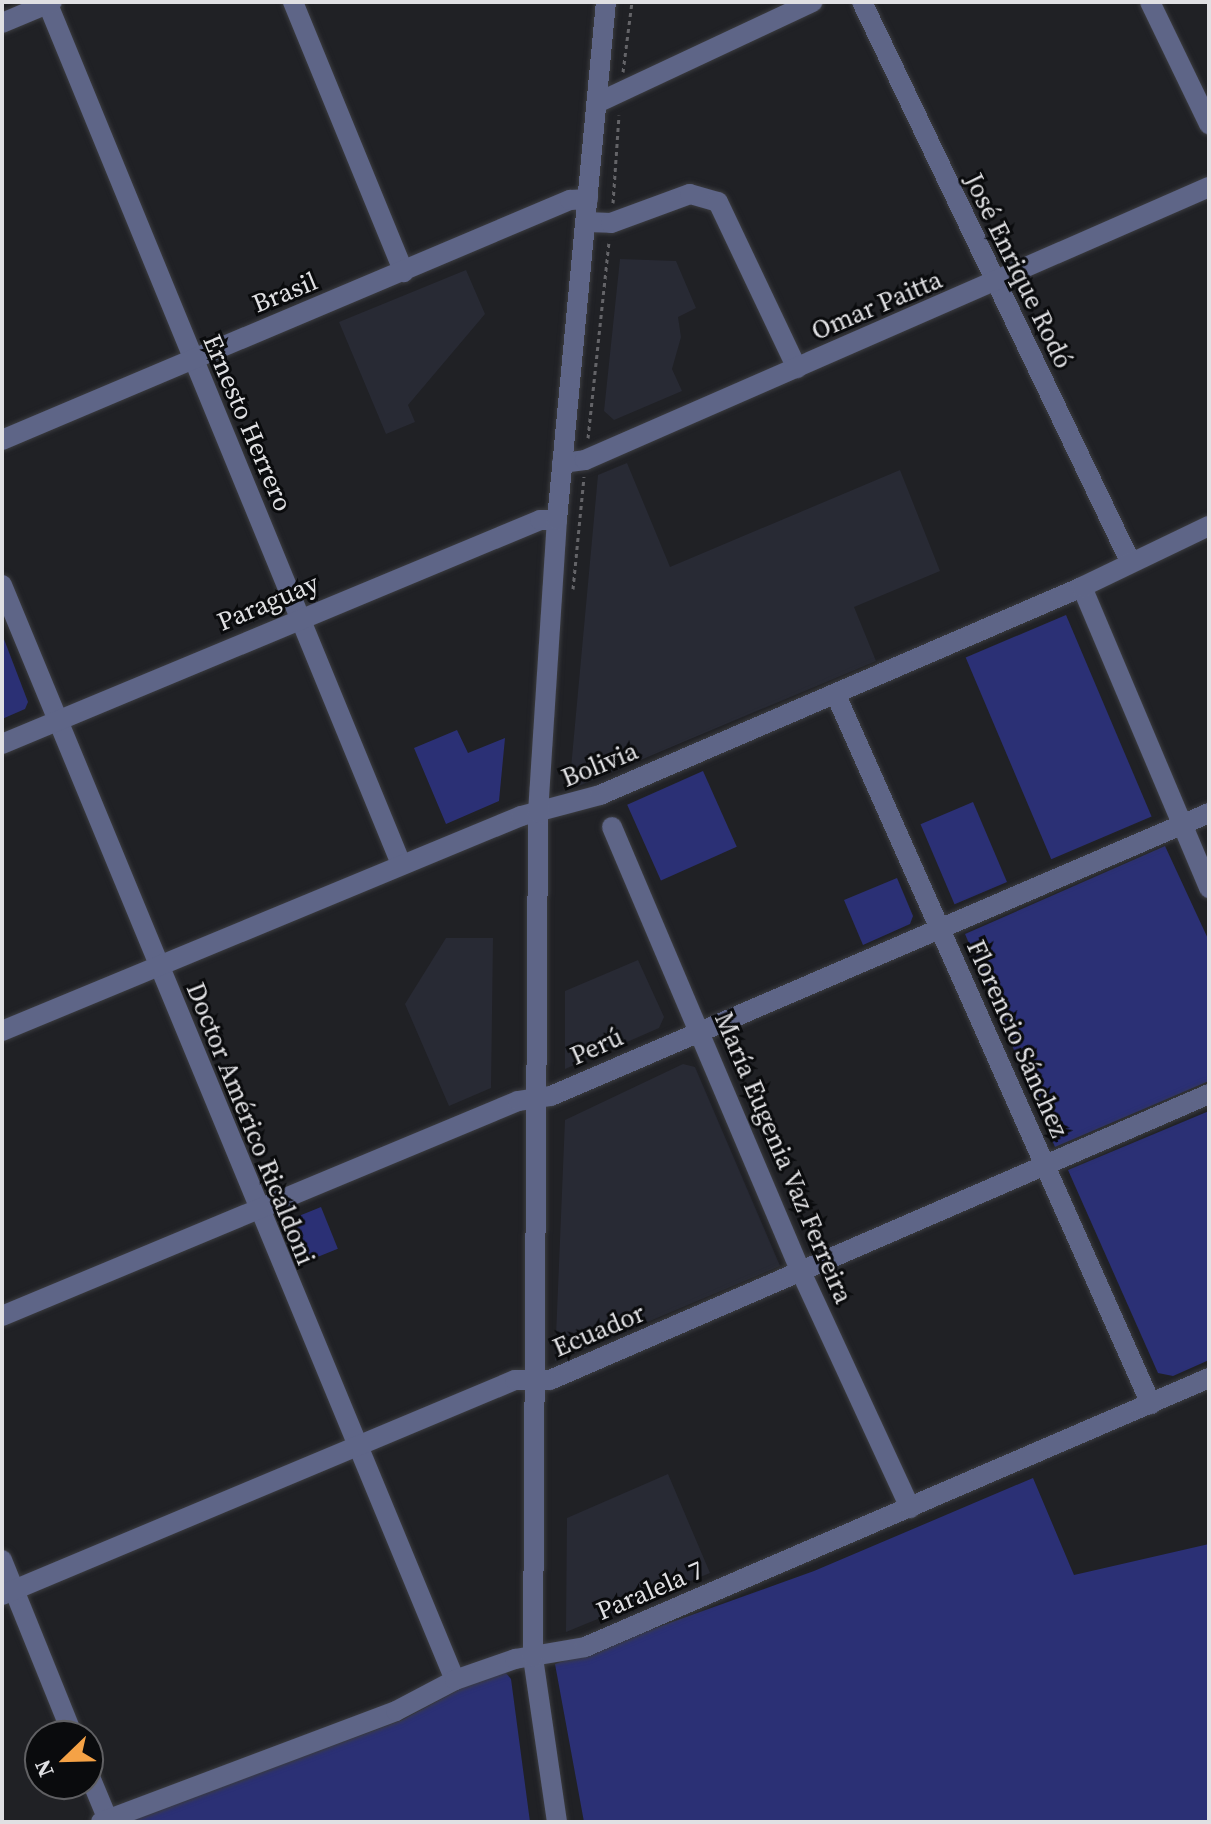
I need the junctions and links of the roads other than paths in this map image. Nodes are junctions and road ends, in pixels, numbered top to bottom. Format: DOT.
graph roads {
  1 [pos="293,2"];
  2 [pos="606,2"];
  3 [pos="813,2"];
  4 [pos="862,2"];
  5 [pos="1150,2"];
  6 [pos="49,3"];
  7 [pos="2,23"];
  8 [pos="597,103"];
  9 [pos="1209,124"];
  10 [pos="1209,187"];
  11 [pos="588,199"];
  12 [pos="586,222"];
  13 [pos="404,272"];
  14 [pos="994,285"];
  15 [pos="191,359"];
  16 [pos="797,368"];
  17 [pos="2,440"];
  18 [pos="562,463"];
  19 [pos="557,520"];
  20 [pos="1209,526"];
  21 [pos="1130,561"];
  22 [pos="2,585"];
  23 [pos="1082,587"];
  24 [pos="301,617"];
  25 [pos="836,695"];
  26 [pos="55,722"];
  27 [pos="2,744"];
  28 [pos="538,813"];
  29 [pos="1209,813"];
  30 [pos="1181,825"];
  31 [pos="612,827"];
  32 [pos="401,864"];
  33 [pos="1209,888"];
  34 [pos="939,928"];
  35 [pos="157,966"];
  36 [pos="701,1030"];
  37 [pos="2,1031"];
  38 [pos="1209,1094"];
  39 [pos="536,1098"];
  40 [pos="1044,1164"];
  41 [pos="258,1213"];
  42 [pos="802,1274"];
  43 [pos="2,1316"];
  44 [pos="1209,1378"];
  45 [pos="533,1380"];
  46 [pos="1151,1404"];
  47 [pos="357,1449"];
  48 [pos="910,1508"];
  49 [pos="2,1560"];
  50 [pos="8,1592"];
  51 [pos="533,1657"];
  52 [pos="455,1680"];
  53 [pos="66,1720"];
  54 [pos="97,1800"];
  55 [pos="104,1821"];
  56 [pos="557,1822"];
  1 -- 13 [label="street"];
  2 -- 8 [label="street"];
  3 -- 8 [label="street"];
  4 -- 14 [label="street, José Enrique Rodó"];
  5 -- 9 [label="street"];
  6 -- 7 [label="street"];
  6 -- 15 [label="street, Ernesto Herrero"];
  8 -- 11 [label="street"];
  10 -- 14 [label="street, Omar Paitta"];
  11 -- 12 [label="street"];
  11 -- 13 [label="street, Brasil"];
  12 -- 16 [label="street"];
  12 -- 18 [label="street"];
  13 -- 15 [label="street, Brasil"];
  14 -- 16 [label="street, Omar Paitta"];
  14 -- 21 [label="street, José Enrique Rodó"];
  15 -- 17 [label="street, Brasil"];
  15 -- 24 [label="street, Ernesto Herrero"];
  16 -- 18 [label="street, Omar Paitta"];
  18 -- 19 [label="street"];
  19 -- 24 [label="street, Paraguay"];
  19 -- 28 [label="street"];
  20 -- 21 [label="street, Bolivia"];
  21 -- 23 [label="street, Bolivia"];
  22 -- 26 [label="street, Doctor Américo Ricaldoni"];
  23 -- 25 [label="street, Bolivia"];
  23 -- 30 [label="street"];
  24 -- 26 [label="street, Paraguay"];
  24 -- 32 [label="street, Ernesto Herrero"];
  25 -- 28 [label="street, Bolivia"];
  25 -- 34 [label="street, Florencio Sánchez"];
  26 -- 27 [label="street, Paraguay"];
  26 -- 35 [label="street, Doctor Américo Ricaldoni"];
  28 -- 32 [label="street, Bolivia"];
  28 -- 39 [label="street"];
  29 -- 30 [label="street, Perú"];
  30 -- 33 [label="street"];
  30 -- 34 [label="street, Perú"];
  31 -- 36 [label="street, María Eugenia Vaz Ferreira"];
  32 -- 35 [label="street, Bolivia"];
  34 -- 36 [label="street, Perú"];
  34 -- 40 [label="street, Florencio Sánchez"];
  35 -- 37 [label="street, Bolivia"];
  35 -- 41 [label="street, Doctor Américo Ricaldoni"];
  36 -- 39 [label="street, Perú"];
  36 -- 42 [label="street, María Eugenia Vaz Ferreira"];
  38 -- 40 [label="street, Ecuador"];
  39 -- 41 [label="street, Perú"];
  39 -- 45 [label="street"];
  40 -- 42 [label="street, Ecuador"];
  40 -- 46 [label="street, Florencio Sánchez"];
  41 -- 43 [label="street, Perú"];
  41 -- 47 [label="street, Doctor Américo Ricaldoni"];
  42 -- 45 [label="street, Ecuador"];
  42 -- 48 [label="street, María Eugenia Vaz Ferreira"];
  44 -- 46 [label="street, Paralela 7"];
  45 -- 47 [label="street, Ecuador"];
  45 -- 51 [label="street"];
  46 -- 48 [label="street, Paralela 7"];
  47 -- 50 [label="street, Ecuador"];
  47 -- 52 [label="street, Doctor Américo Ricaldoni"];
  48 -- 51 [label="street, Paralela 7"];
  49 -- 50 [label="street"];
  50 -- 53 [label="street"];
  51 -- 52 [label="street, Paralela 7"];
  51 -- 56 [label="street"];
  52 -- 55 [label="street, Paralela 7"];
  54 -- 55 [label="street"];
}
